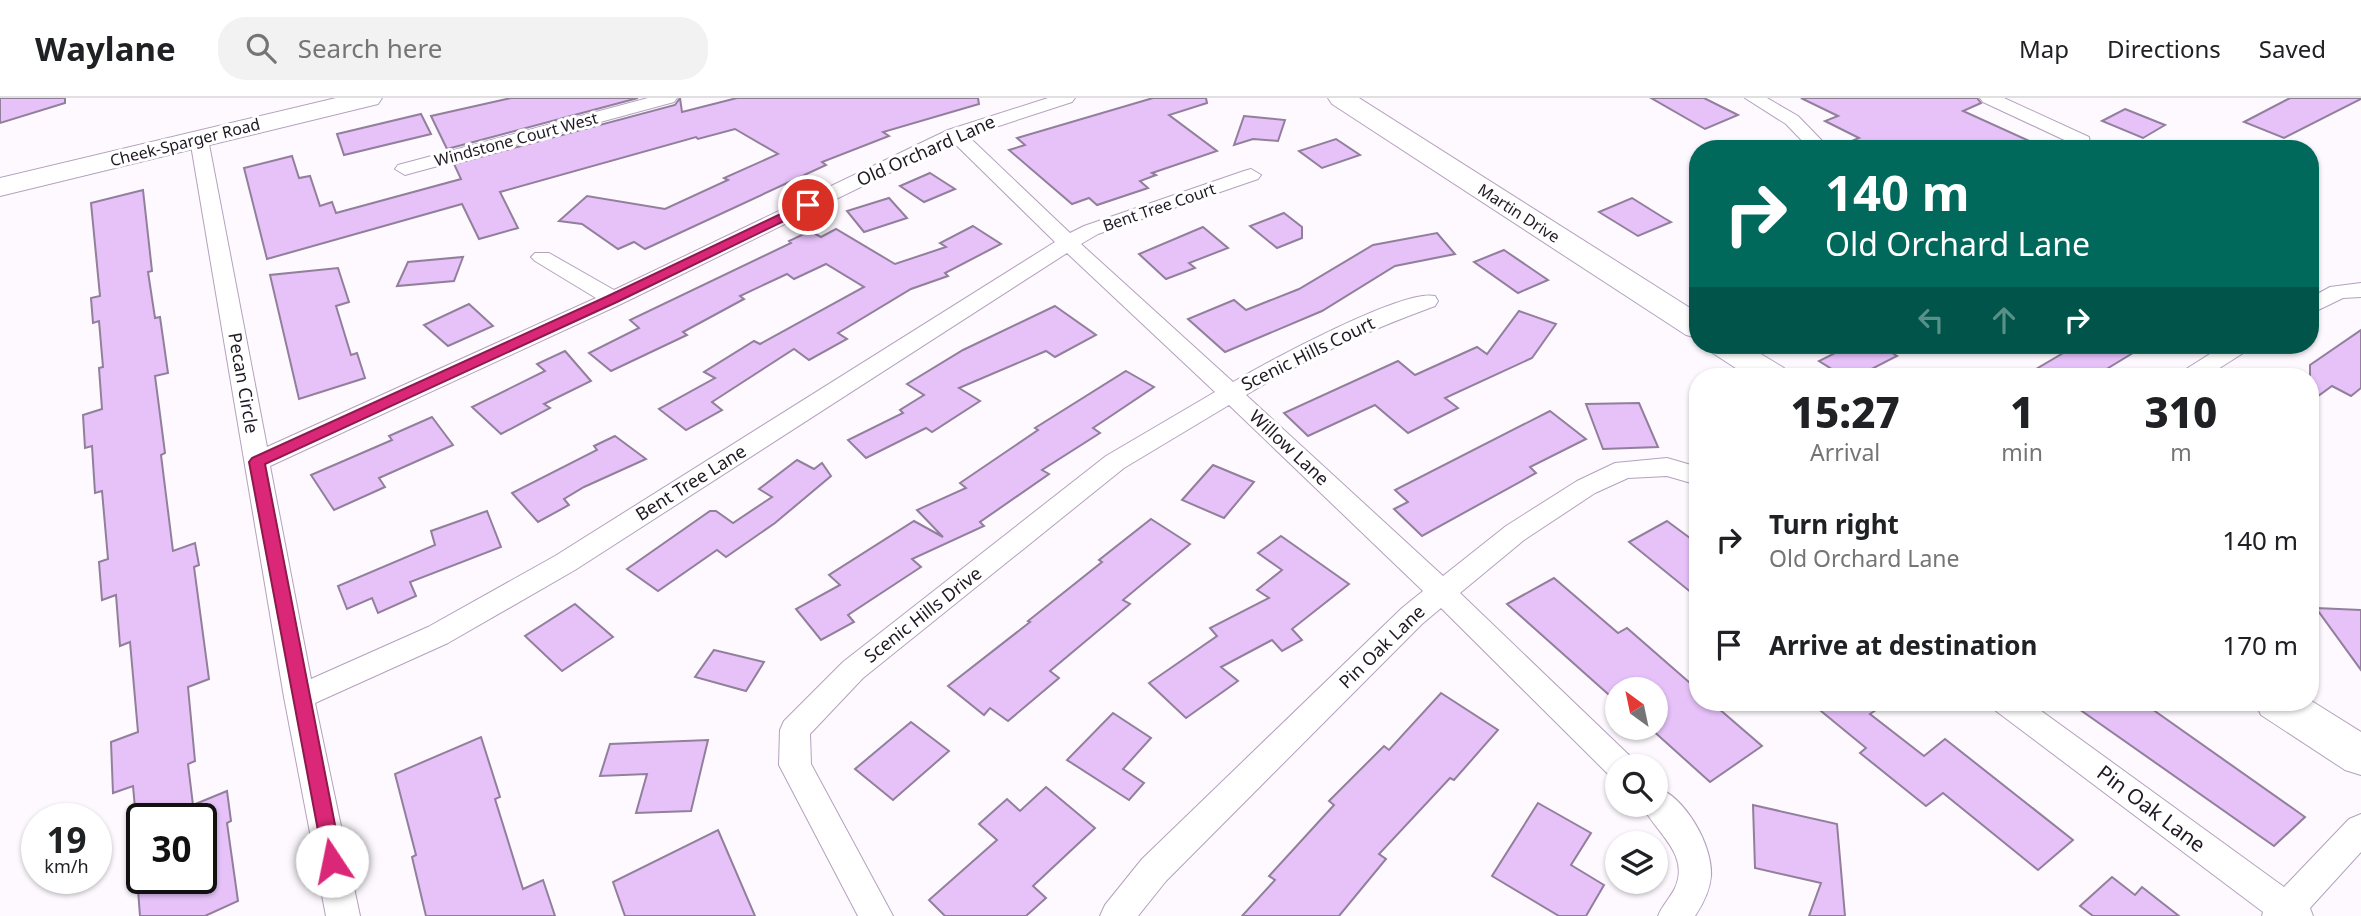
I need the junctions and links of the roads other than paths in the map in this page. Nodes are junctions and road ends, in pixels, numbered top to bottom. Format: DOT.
graph roads {
  1 [pos="369,98"];
  2 [pos="668,98"];
  3 [pos="1066,98"];
  4 [pos="1754,98"];
  5 [pos="1989,98"];
  6 [pos="1345,99"];
  7 [pos="955,134"];
  8 [pos="199,139"];
  9 [pos="1812,140"];
  10 [pos="2080,140"];
  11 [pos="405,169"];
  12 [pos="1251,175"];
  13 [pos="0,187"];
  14 [pos="1068,243"];
  15 [pos="542,257"];
  16 [pos="2361,290"];
  17 [pos="613,299"];
  18 [pos="1427,301"];
  19 [pos="2319,302"];
  20 [pos="1689,322"];
  21 [pos="1737,354"];
  22 [pos="2226,354"];
  23 [pos="1759,368"];
  24 [pos="2204,368"];
  25 [pos="1230,394"];
  26 [pos="257,462"];
  27 [pos="1689,474"];
  28 [pos="1442,593"];
  29 [pos="299,697"];
  30 [pos="2019,711"];
  31 [pos="2291,711"];
  32 [pos="1608,754"];
  33 [pos="2361,756"];
  34 [pos="1668,813"];
  35 [pos="2361,829"];
  36 [pos="2287,913"];
  37 [pos="343,916"];
  38 [pos="876,916"];
  39 [pos="1117,916"];
  40 [pos="1675,916"];
  1 -- 8 [label="street, Cheek-Sparger Road"];
  2 -- 11 [label="street, Windstone Court West"];
  3 -- 7 [label="street, Old Orchard Lane"];
  4 -- 9 [label="street"];
  5 -- 10 [label="street"];
  6 -- 20 [label="street, Martin Drive"];
  7 -- 14 [label="street, Willow Lane"];
  7 -- 17 [label="street, Old Orchard Lane"];
  8 -- 13 [label="street, Cheek-Sparger Road"];
  8 -- 26 [label="street, Pecan Circle"];
  12 -- 14 [label="street, Bent Tree Court"];
  14 -- 25 [label="street, Willow Lane"];
  14 -- 29 [label="street, Bent Tree Lane"];
  15 -- 17 [label="street"];
  16 -- 19 [label="street"];
  17 -- 26 [label="street, Old Orchard Lane"];
  18 -- 25 [label="street, Scenic Hills Court"];
  21 -- 23 [label="street"];
  22 -- 24 [label="street"];
  25 -- 28 [label="street, Willow Lane"];
  25 -- 38 [label="street, Scenic Hills Drive"];
  26 -- 29 [label="street, Pecan Circle"];
  27 -- 28 [label="street, Pin Oak Lane"];
  28 -- 32 [label="street, Willow Lane"];
  28 -- 39 [label="street, Pin Oak Lane"];
  29 -- 37 [label="street, Pecan Circle"];
  30 -- 36 [label="street, Pin Oak Lane"];
  31 -- 33 [label="street"];
  34 -- 40 [label="street"];
  35 -- 36 [label="street"];
}
